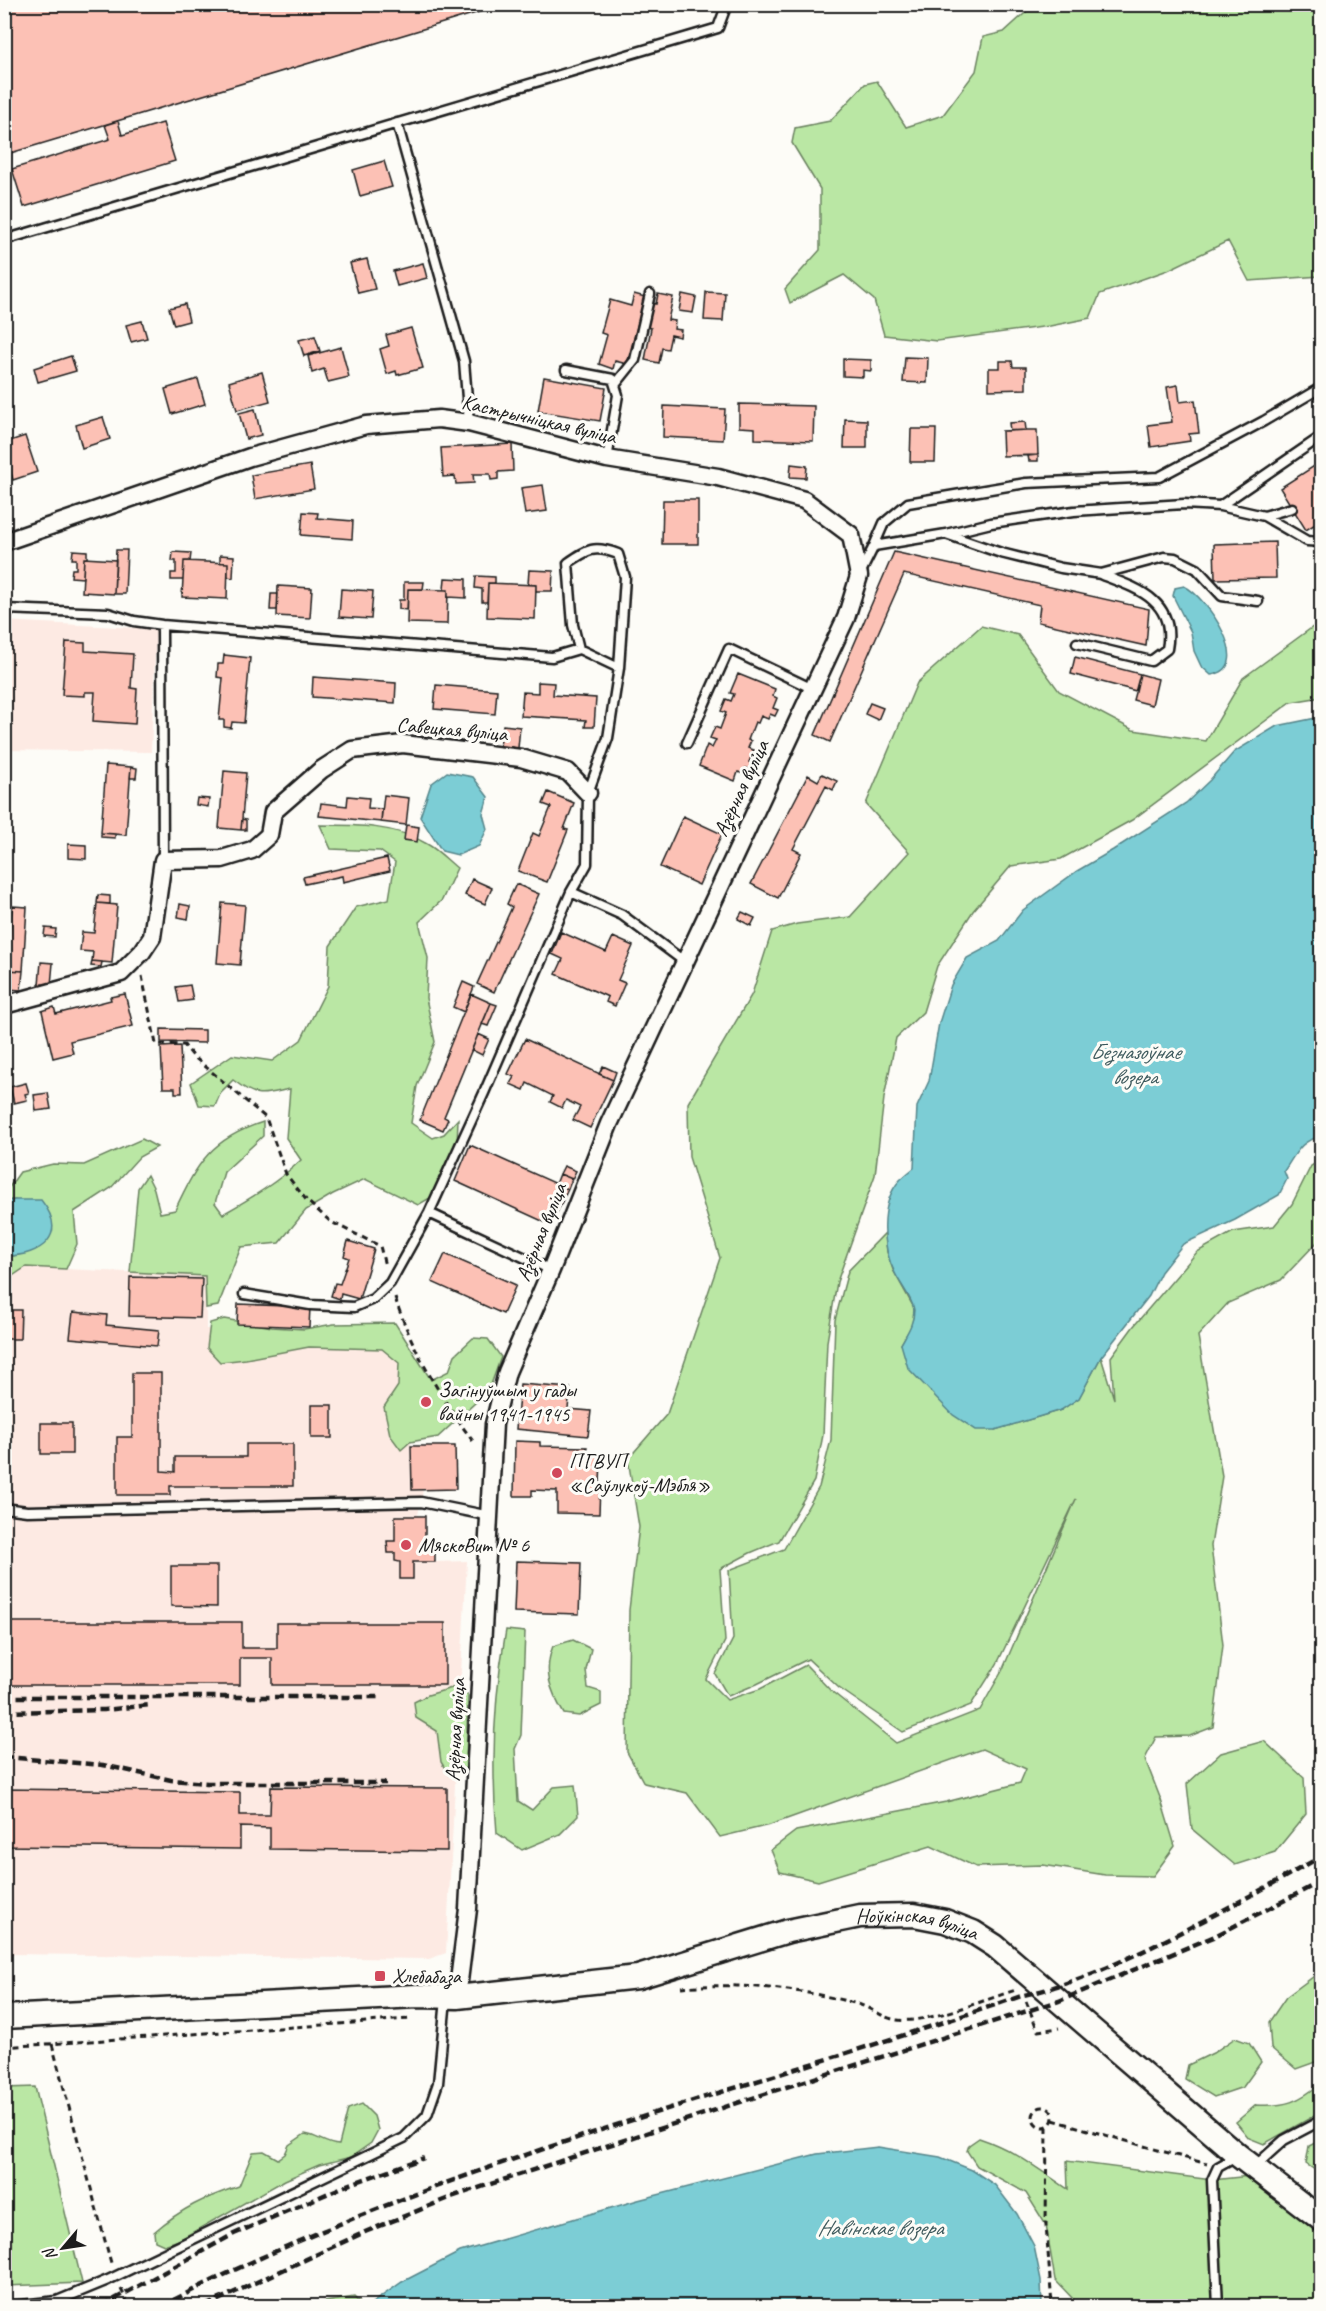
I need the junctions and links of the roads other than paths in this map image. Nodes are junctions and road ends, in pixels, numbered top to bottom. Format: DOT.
graph roads {
  1 [pos="727,4"];
  2 [pos="397,123"];
  3 [pos="4,240"];
  4 [pos="650,294"];
  5 [pos="566,370"];
  6 [pos="615,385"];
  7 [pos="1322,387"];
  8 [pos="469,423"];
  9 [pos="1322,436"];
  10 [pos="607,459"];
  11 [pos="1220,506"];
  12 [pos="1292,508"];
  13 [pos="1264,516"];
  14 [pos="946,534"];
  15 [pos="850,535"];
  16 [pos="4,542"];
  17 [pos="1322,542"];
  18 [pos="874,546"];
  19 [pos="1101,574"];
  20 [pos="859,576"];
  21 [pos="1258,601"];
  22 [pos="4,609"];
  23 [pos="162,625"];
  24 [pos="1077,643"];
  25 [pos="579,649"];
  26 [pos="619,668"];
  27 [pos="813,689"];
  28 [pos="687,743"];
  29 [pos="588,793"];
  30 [pos="163,860"];
  31 [pos="571,892"];
  32 [pos="685,962"];
  33 [pos="4,1005"];
  34 [pos="429,1213"];
  35 [pos="551,1270"];
  36 [pos="244,1294"];
  37 [pos="4,1508"];
  38 [pos="490,1516"];
  39 [pos="452,1996"];
  40 [pos="4,2017"];
  41 [pos="1322,2120"];
  42 [pos="1246,2161"];
  43 [pos="1322,2220"];
  44 [pos="13,2306"];
  45 [pos="1218,2307"];
  1 -- 2 [label="lane"];
  2 -- 3 [label="lane"];
  2 -- 8 [label="lane"];
  4 -- 6 [label="lane"];
  5 -- 6 [label="lane"];
  6 -- 10 [label="lane"];
  7 -- 18 [label="lane"];
  8 -- 10 [label="street, Кастрычніцкая вуліца"];
  8 -- 16 [label="street, Кастрычніцкая вуліца"];
  9 -- 11 [label="lane"];
  10 -- 15 [label="street, Кастрычніцкая вуліца"];
  11 -- 13 [label="lane"];
  11 -- 14 [label="lane"];
  12 -- 13 [label="lane"];
  13 -- 17 [label="lane"];
  14 -- 18 [label="lane"];
  14 -- 19 [label="lane"];
  15 -- 20 [label="street, Азёрная вуліца"];
  18 -- 20 [label="lane"];
  19 -- 21 [label="lane"];
  19 -- 24 [label="lane"];
  20 -- 27 [label="street, Азёрная вуліца"];
  22 -- 23 [label="lane"];
  23 -- 25 [label="lane"];
  23 -- 30 [label="lane"];
  25 -- 26 [label="lane"];
  25 -- 26 [label="lane"];
  26 -- 29 [label="lane"];
  27 -- 28 [label="lane"];
  27 -- 32 [label="street, Азёрная вуліца"];
  29 -- 30 [label="street, Савецкая вуліца"];
  29 -- 31 [label="lane"];
  30 -- 33 [label="street"];
  31 -- 32 [label="lane"];
  31 -- 34 [label="lane"];
  32 -- 35 [label="street, Азёрная вуліца"];
  34 -- 35 [label="lane"];
  34 -- 36 [label="lane"];
  35 -- 38 [label="street, Азёрная вуліца"];
  37 -- 38 [label="lane"];
  38 -- 39 [label="street, Азёрная вуліца"];
  39 -- 40 [label="main road, Ноўкінская вуліца"];
  39 -- 42 [label="main road, Ноўкінская вуліца"];
  39 -- 44 [label="lane"];
  41 -- 42 [label="lane"];
  42 -- 43 [label="main road, Ноўкінская вуліца"];
  42 -- 45 [label="lane"];
}
